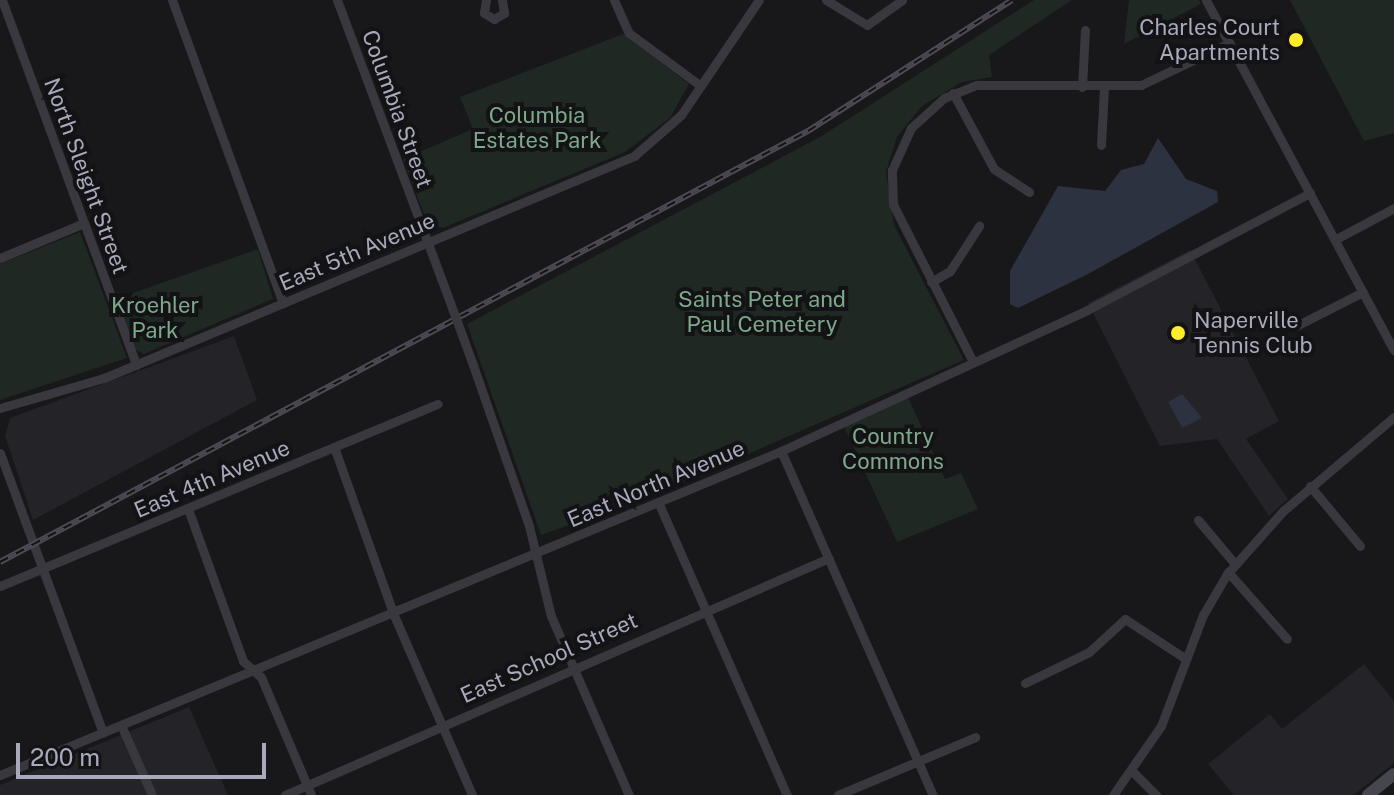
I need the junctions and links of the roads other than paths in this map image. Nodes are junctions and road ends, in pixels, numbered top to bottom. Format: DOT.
graph roads {
  1 [pos="2,0"];
  2 [pos="172,0"];
  3 [pos="337,0"];
  4 [pos="486,0"];
  5 [pos="614,0"];
  6 [pos="759,0"];
  7 [pos="826,0"];
  8 [pos="902,0"];
  9 [pos="1206,0"];
  10 [pos="505,1"];
  11 [pos="1085,30"];
  12 [pos="1229,43"];
  13 [pos="701,86"];
  14 [pos="1082,87"];
  15 [pos="1104,88"];
  16 [pos="953,93"];
  17 [pos="1101,145"];
  18 [pos="1029,192"];
  19 [pos="1310,193"];
  20 [pos="1394,208"];
  21 [pos="84,223"];
  22 [pos="979,226"];
  23 [pos="1336,239"];
  24 [pos="428,242"];
  25 [pos="0,258"];
  26 [pos="931,282"];
  27 [pos="1363,292"];
  28 [pos="283,303"];
  29 [pos="1296,326"];
  30 [pos="1391,338"];
  31 [pos="1394,350"];
  32 [pos="972,360"];
  33 [pos="136,365"];
  34 [pos="438,404"];
  35 [pos="0,408"];
  36 [pos="1394,417"];
  37 [pos="334,447"];
  38 [pos="781,451"];
  39 [pos="0,453"];
  40 [pos="1310,486"];
  41 [pos="659,504"];
  42 [pos="188,509"];
  43 [pos="1198,520"];
  44 [pos="1360,546"];
  45 [pos="536,554"];
  46 [pos="829,558"];
  47 [pos="41,568"];
  48 [pos="1232,568"];
  49 [pos="0,586"];
  50 [pos="705,609"];
  51 [pos="393,613"];
  52 [pos="1287,639"];
  53 [pos="1186,659"];
  54 [pos="572,667"];
  55 [pos="252,671"];
  56 [pos="1025,683"];
  57 [pos="121,725"];
  58 [pos="442,726"];
  59 [pos="103,733"];
  60 [pos="975,737"];
  61 [pos="918,761"];
  62 [pos="1133,772"];
  63 [pos="0,775"];
  64 [pos="1393,777"];
  65 [pos="309,790"];
  66 [pos="152,795"];
  67 [pos="285,795"];
  68 [pos="472,795"];
  69 [pos="629,795"];
  70 [pos="787,795"];
  71 [pos="838,795"];
  72 [pos="933,795"];
  73 [pos="1113,795"];
  74 [pos="1156,795"];
  75 [pos="1368,795"];
  1 -- 21 [label="street, North Sleight Street"];
  2 -- 28 [label="street"];
  3 -- 24 [label="street, Columbia Street"];
  4 -- 10 [label="street"];
  5 -- 13 [label="street"];
  6 -- 13 [label="street, East 5th Avenue"];
  7 -- 8 [label="street"];
  9 -- 12 [label="street"];
  11 -- 14 [label="street"];
  12 -- 15 [label="street"];
  12 -- 19 [label="street"];
  13 -- 24 [label="street, East 5th Avenue"];
  14 -- 15 [label="street"];
  14 -- 16 [label="street"];
  15 -- 17 [label="street"];
  16 -- 18 [label="street"];
  16 -- 26 [label="street"];
  19 -- 23 [label="street"];
  19 -- 32 [label="street, East North Avenue"];
  20 -- 23 [label="street"];
  21 -- 25 [label="street"];
  21 -- 33 [label="street, North Sleight Street"];
  22 -- 26 [label="street"];
  23 -- 27 [label="street"];
  24 -- 28 [label="street, East 5th Avenue"];
  24 -- 45 [label="street, Columbia Street, bridge"];
  26 -- 32 [label="street"];
  27 -- 29 [label="street"];
  27 -- 30 [label="street"];
  28 -- 33 [label="street, East 5th Avenue"];
  30 -- 31 [label="street"];
  32 -- 38 [label="street, East North Avenue"];
  33 -- 35 [label="street, East 5th Avenue"];
  34 -- 37 [label="street, East 4th Avenue"];
  36 -- 40 [label="street"];
  37 -- 42 [label="street, East 4th Avenue"];
  37 -- 51 [label="street"];
  38 -- 41 [label="street, East North Avenue"];
  38 -- 46 [label="street"];
  39 -- 47 [label="street"];
  40 -- 44 [label="street"];
  40 -- 48 [label="street"];
  41 -- 45 [label="street, East North Avenue"];
  41 -- 50 [label="street"];
  42 -- 47 [label="street, East 4th Avenue"];
  42 -- 55 [label="street"];
  43 -- 48 [label="street"];
  45 -- 51 [label="street, East North Avenue"];
  45 -- 54 [label="street, Columbia Street"];
  46 -- 50 [label="street, East School Street"];
  46 -- 61 [label="street"];
  47 -- 49 [label="street, East 4th Avenue"];
  47 -- 59 [label="street"];
  48 -- 52 [label="street"];
  48 -- 53 [label="street"];
  50 -- 54 [label="street, East School Street"];
  50 -- 70 [label="street"];
  51 -- 55 [label="street, East North Avenue"];
  51 -- 58 [label="street"];
  53 -- 56 [label="street"];
  53 -- 62 [label="street"];
  54 -- 58 [label="street, East School Street"];
  54 -- 69 [label="street, Columbia Street"];
  55 -- 57 [label="street, East North Avenue"];
  55 -- 65 [label="street"];
  57 -- 59 [label="street, East North Avenue"];
  57 -- 66 [label="street"];
  58 -- 65 [label="street, East School Street"];
  58 -- 68 [label="street"];
  59 -- 63 [label="street, East North Avenue"];
  60 -- 61 [label="street"];
  61 -- 71 [label="street"];
  61 -- 72 [label="street"];
  62 -- 73 [label="street"];
  62 -- 74 [label="street"];
  64 -- 75 [label="main road"];
  65 -- 67 [label="street, East School Street"];
}
